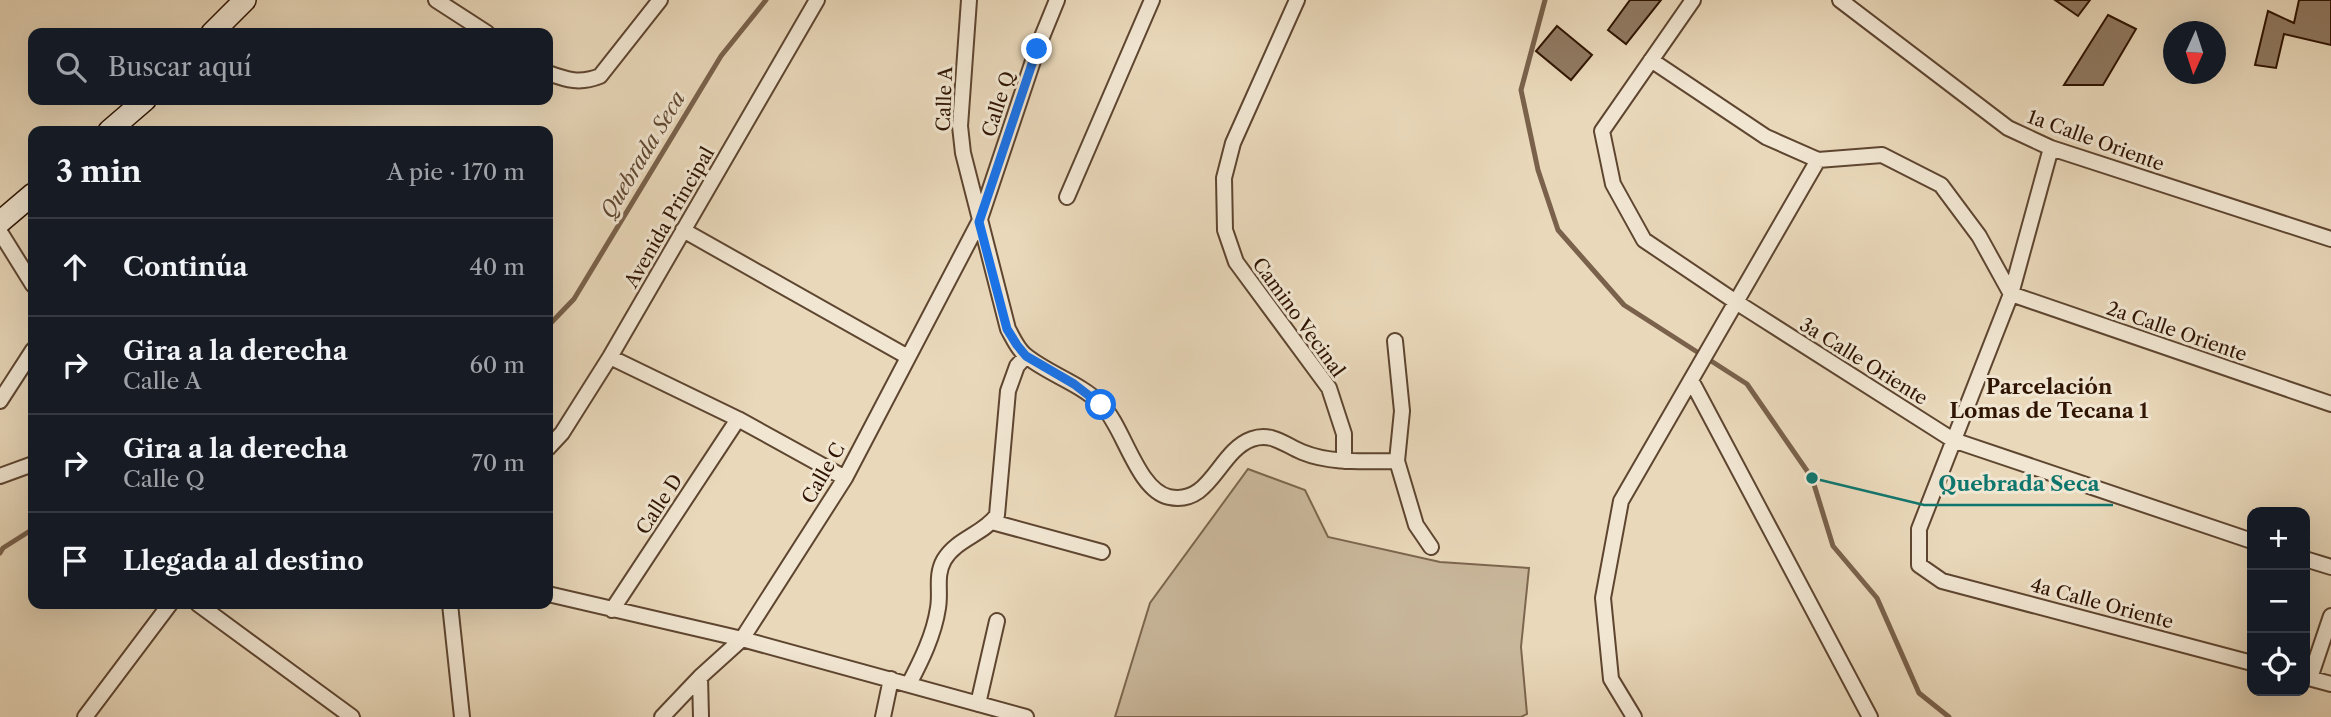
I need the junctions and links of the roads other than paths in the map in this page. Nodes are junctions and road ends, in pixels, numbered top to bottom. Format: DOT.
graph roads {
  1 [pos="245,0"];
  2 [pos="436,0"];
  3 [pos="660,0"];
  4 [pos="817,0"];
  5 [pos="970,0"];
  6 [pos="1057,0"];
  7 [pos="1152,0"];
  8 [pos="1297,0"];
  9 [pos="1693,0"];
  10 [pos="1840,0"];
  11 [pos="217,28"];
  12 [pos="479,28"];
  13 [pos="1651,60"];
  14 [pos="553,75"];
  15 [pos="139,105"];
  16 [pos="115,126"];
  17 [pos="2051,148"];
  18 [pos="1818,160"];
  19 [pos="1067,197"];
  20 [pos="28,198"];
  21 [pos="0,222"];
  22 [pos="979,222"];
  23 [pos="683,230"];
  24 [pos="0,232"];
  25 [pos="2331,239"];
  26 [pos="28,277"];
  27 [pos="2011,294"];
  28 [pos="1736,302"];
  29 [pos="1395,341"];
  30 [pos="1026,356"];
  31 [pos="610,357"];
  32 [pos="908,357"];
  33 [pos="28,358"];
  34 [pos="1691,380"];
  35 [pos="0,401"];
  36 [pos="2331,404"];
  37 [pos="738,419"];
  38 [pos="1953,440"];
  39 [pos="553,443"];
  40 [pos="1344,461"];
  41 [pos="1397,461"];
  42 [pos="28,466"];
  43 [pos="0,476"];
  44 [pos="845,478"];
  45 [pos="992,522"];
  46 [pos="2247,539"];
  47 [pos="1431,547"];
  48 [pos="1102,552"];
  49 [pos="2310,561"];
  50 [pos="2331,568"];
  51 [pos="553,595"];
  52 [pos="166,609"];
  53 [pos="205,609"];
  54 [pos="450,609"];
  55 [pos="612,610"];
  56 [pos="2331,616"];
  57 [pos="997,621"];
  58 [pos="743,639"];
  59 [pos="2247,662"];
  60 [pos="2310,669"];
  61 [pos="700,677"];
  62 [pos="2310,678"];
  63 [pos="891,679"];
  64 [pos="909,684"];
  65 [pos="2331,684"];
  66 [pos="978,704"];
  67 [pos="85,717"];
  68 [pos="352,717"];
  69 [pos="461,717"];
  70 [pos="662,717"];
  71 [pos="701,717"];
  72 [pos="883,717"];
  73 [pos="1026,717"];
  74 [pos="1634,717"];
  75 [pos="1870,717"];
  1 -- 11 [label="main road"];
  2 -- 12 [label="street"];
  3 -- 14 [label="street"];
  4 -- 23 [label="street, Avenida Principal"];
  5 -- 22 [label="street, Calle A"];
  6 -- 22 [label="street, Calle Q"];
  7 -- 19 [label="street"];
  8 -- 40 [label="street, Camino Vecinal"];
  9 -- 13 [label="street, 3a Calle Oriente"];
  10 -- 17 [label="street, 1a Calle Oriente"];
  13 -- 18 [label="street"];
  13 -- 28 [label="street, 3a Calle Oriente"];
  15 -- 16 [label="main road"];
  17 -- 25 [label="street, 1a Calle Oriente"];
  17 -- 27 [label="street"];
  18 -- 27 [label="street"];
  18 -- 28 [label="street"];
  20 -- 21 [label="main road"];
  22 -- 30 [label="street, Calle A"];
  22 -- 32 [label="street, Calle C"];
  23 -- 31 [label="street, Avenida Principal"];
  23 -- 32 [label="street"];
  24 -- 26 [label="street"];
  27 -- 36 [label="street, 2a Calle Oriente"];
  27 -- 38 [label="street"];
  28 -- 34 [label="street"];
  28 -- 38 [label="street, 3a Calle Oriente"];
  29 -- 41 [label="street"];
  30 -- 40 [label="street"];
  30 -- 45 [label="street"];
  31 -- 37 [label="street"];
  31 -- 39 [label="street, Avenida Principal"];
  32 -- 44 [label="street, Calle C"];
  33 -- 35 [label="street"];
  34 -- 74 [label="street"];
  34 -- 75 [label="street"];
  37 -- 44 [label="street"];
  37 -- 55 [label="street, Calle D"];
  38 -- 46 [label="street, 3a Calle Oriente"];
  38 -- 59 [label="street, 4a Calle Oriente"];
  40 -- 41 [label="street"];
  41 -- 47 [label="street"];
  42 -- 43 [label="street"];
  44 -- 58 [label="street, Calle C"];
  45 -- 48 [label="street"];
  45 -- 64 [label="street"];
  49 -- 50 [label="street"];
  51 -- 55 [label="street"];
  52 -- 67 [label="street"];
  53 -- 68 [label="street"];
  54 -- 69 [label="street"];
  55 -- 58 [label="street"];
  56 -- 60 [label="street"];
  57 -- 66 [label="street"];
  58 -- 61 [label="street, Calle C"];
  58 -- 63 [label="street"];
  61 -- 70 [label="street, Calle C"];
  61 -- 71 [label="street"];
  62 -- 65 [label="street"];
  63 -- 64 [label="street"];
  63 -- 72 [label="street"];
  64 -- 66 [label="street"];
  66 -- 73 [label="street"];
}
